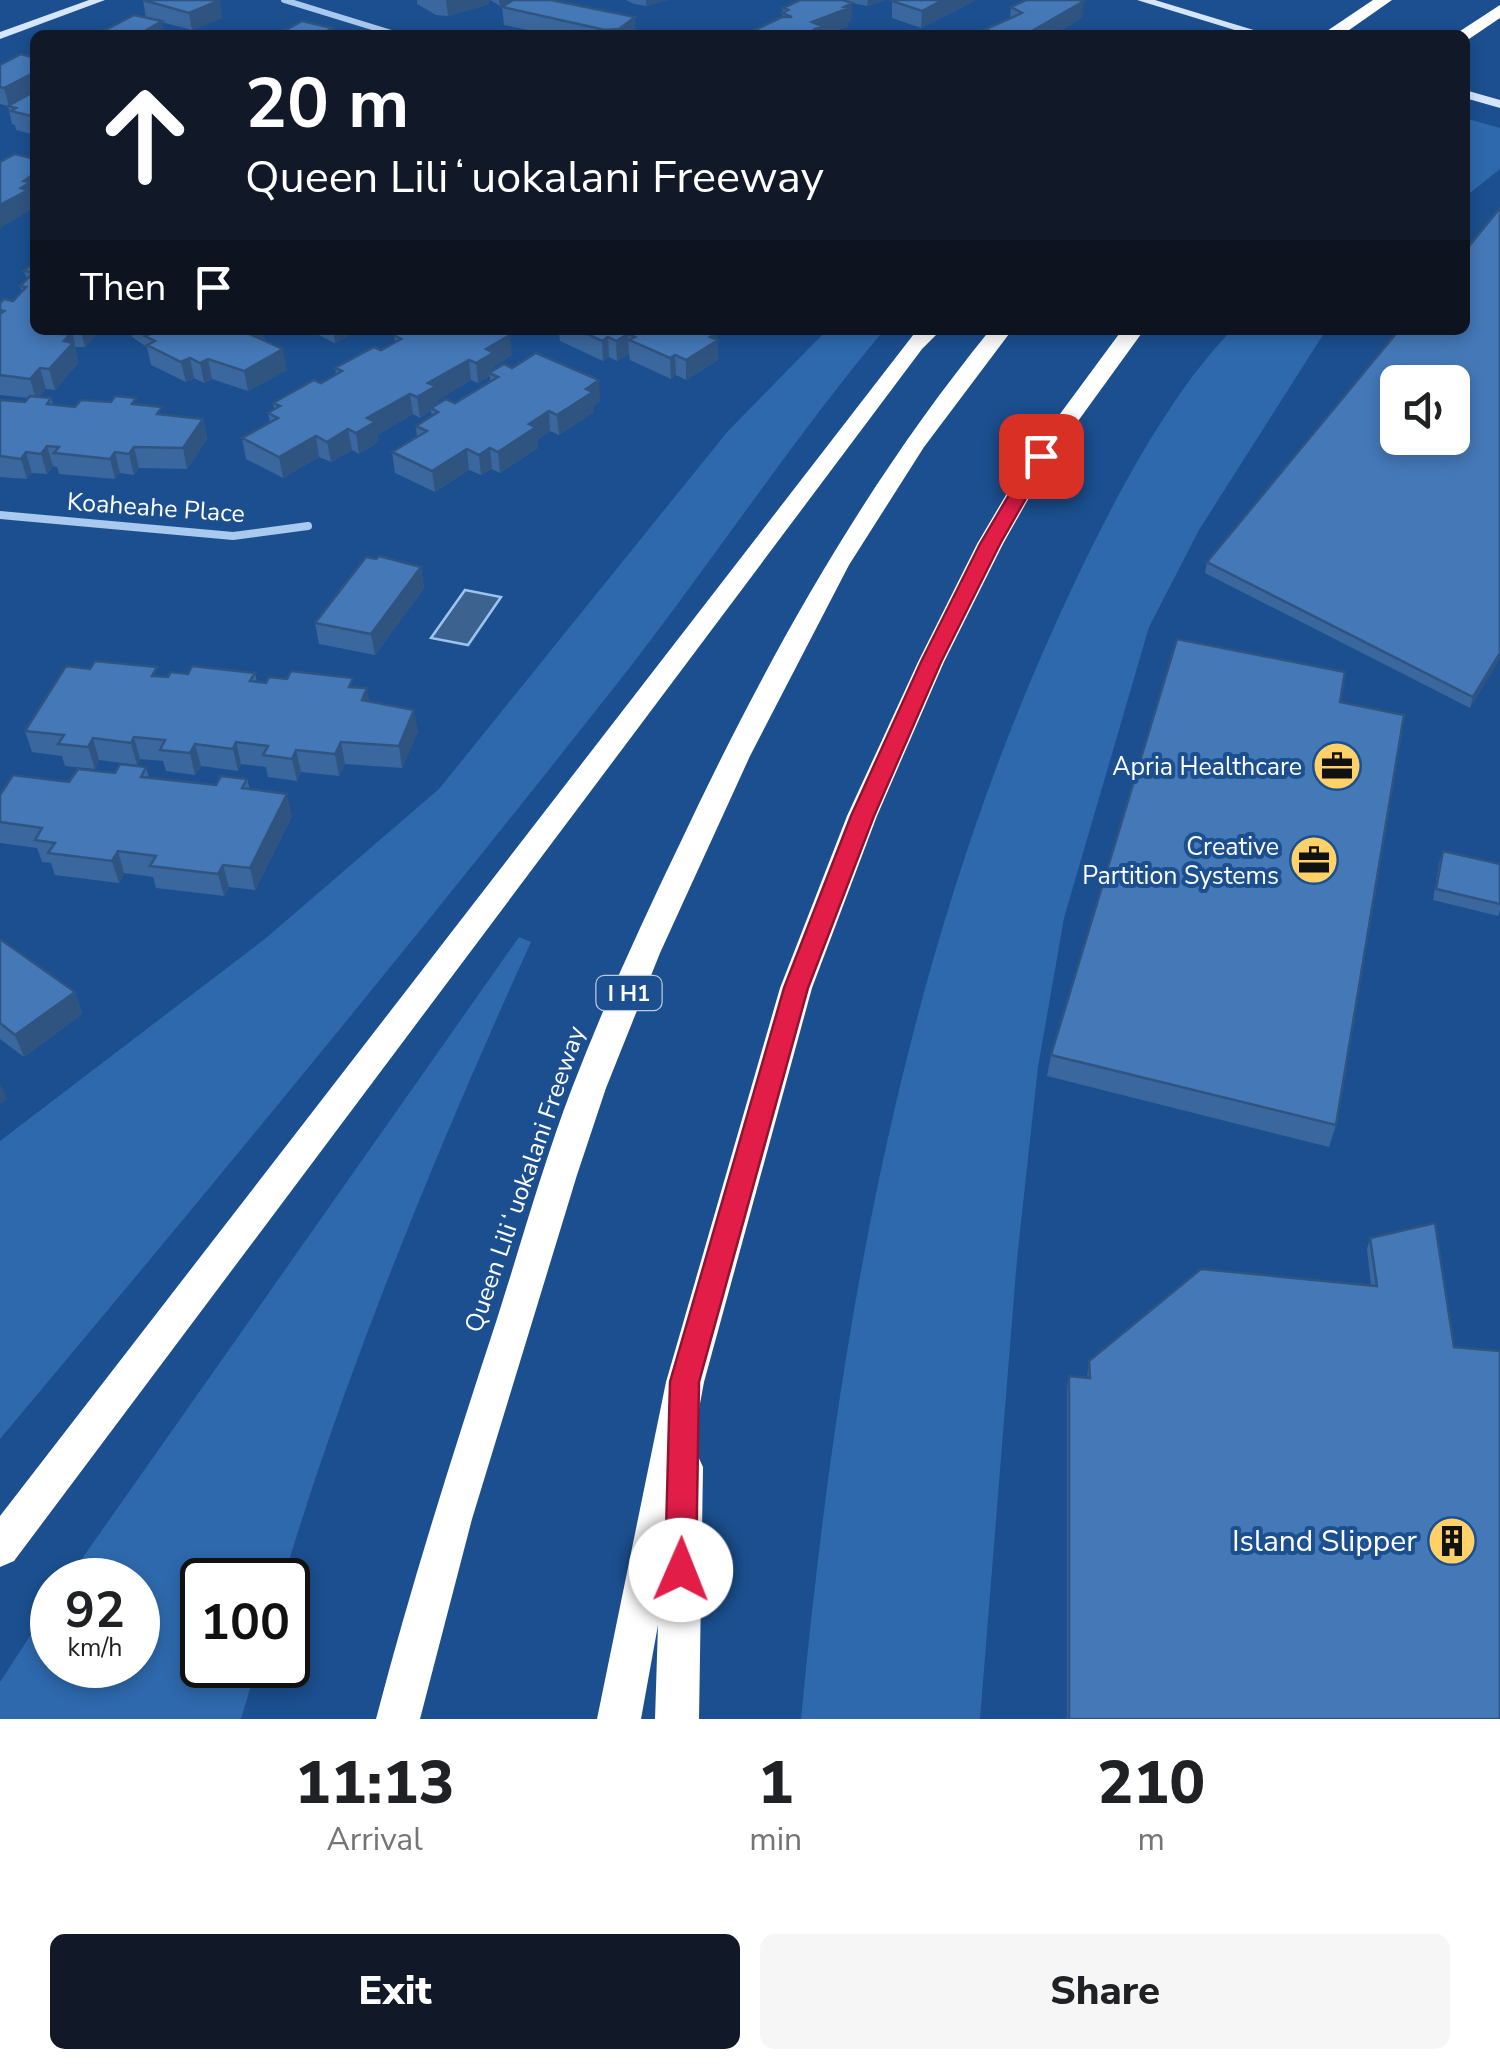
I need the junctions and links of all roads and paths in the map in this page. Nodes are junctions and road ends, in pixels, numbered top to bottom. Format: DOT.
graph roads {
  1 [pos="99,0"];
  2 [pos="284,0"];
  3 [pos="1143,0"];
  4 [pos="1384,0"];
  5 [pos="1500,10"];
  6 [pos="382,30"];
  7 [pos="1247,30"];
  8 [pos="1338,30"];
  9 [pos="1470,30"];
  10 [pos="0,36"];
  11 [pos="924,335"];
  12 [pos="997,335"];
  13 [pos="1129,335"];
  14 [pos="0,515"];
  15 [pos="308,526"];
  16 [pos="685,1382"];
  17 [pos="0,1548"];
  18 [pos="398,1719"];
  19 [pos="619,1719"];
  20 [pos="678,1719"];
  1 -- 10 [label="street"];
  2 -- 6 [label="street"];
  3 -- 7 [label="street"];
  4 -- 8 [label="highway"];
  5 -- 9 [label="highway"];
  11 -- 17 [label="highway"];
  12 -- 18 [label="highway, Queen Liliʻuokalani Freeway / I H1"];
  13 -- 16 [label="highway"];
  14 -- 15 [label="street, Koaheahe Place"];
  16 -- 19 [label="highway"];
  16 -- 20 [label="highway"];
}
